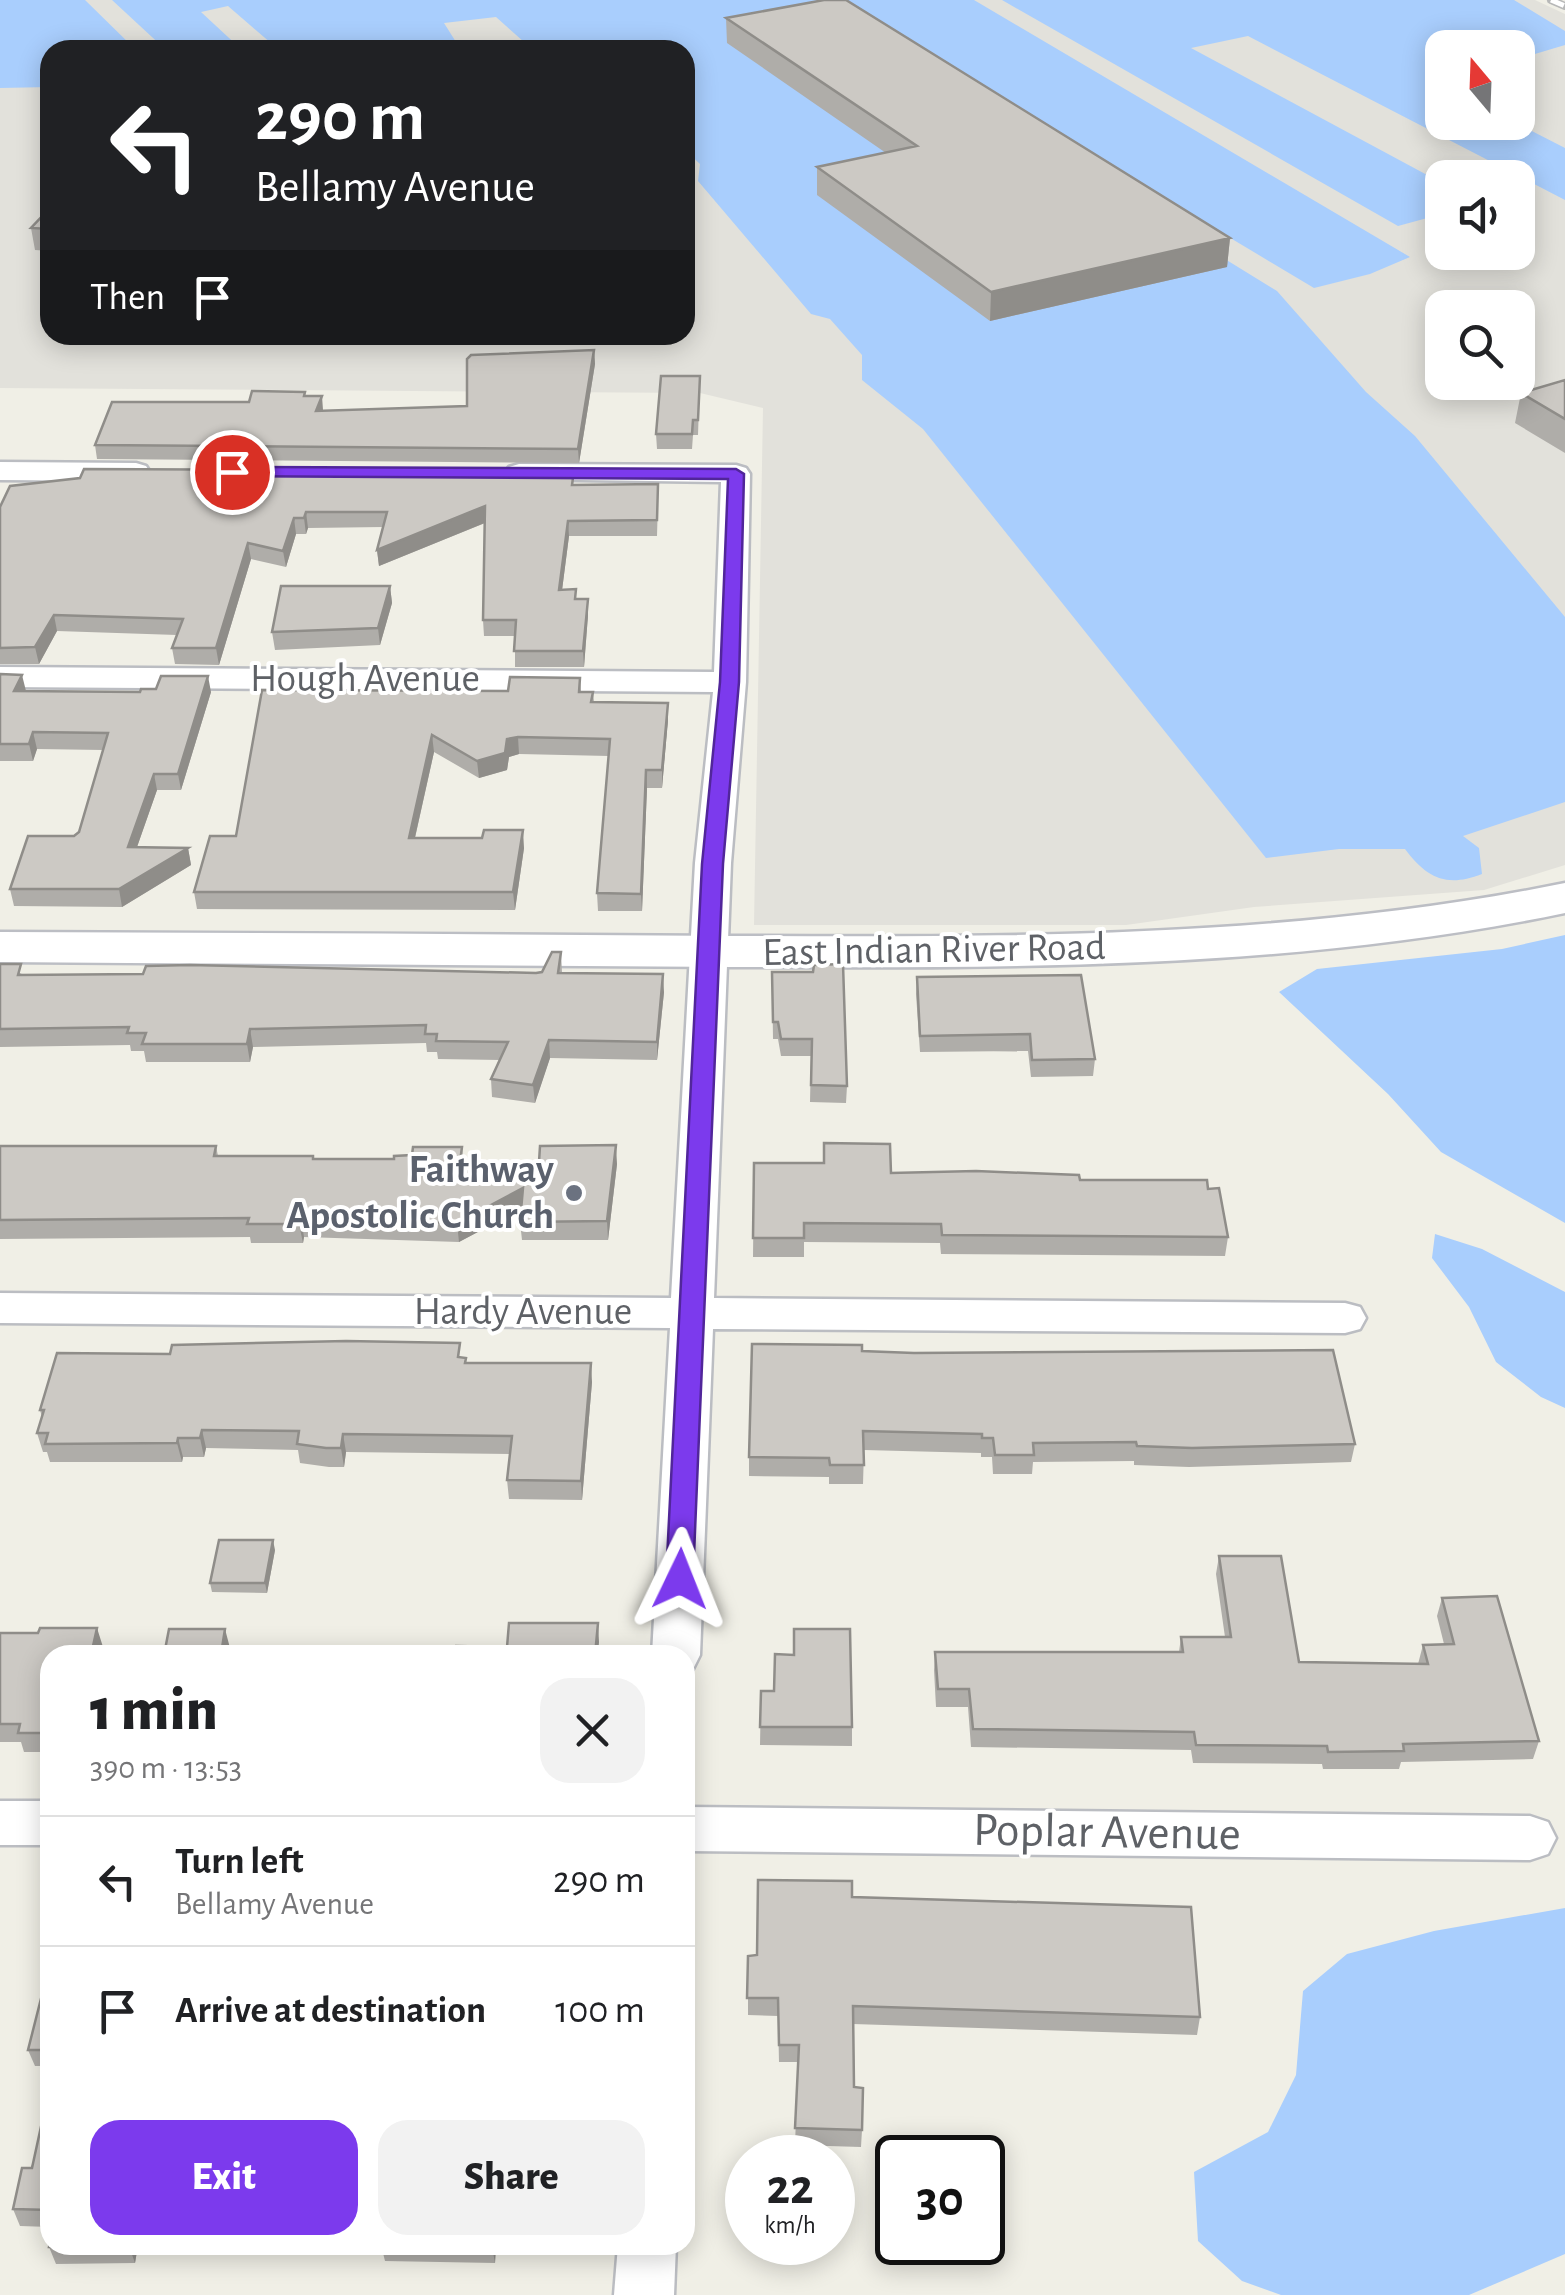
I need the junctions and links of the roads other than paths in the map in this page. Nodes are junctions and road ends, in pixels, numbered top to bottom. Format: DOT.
graph roads {
  1 [pos="0,471"];
  2 [pos="159,472"];
  3 [pos="498,473"];
  4 [pos="0,677"];
  5 [pos="730,682"];
  6 [pos="1565,898"];
  7 [pos="0,948"];
  8 [pos="710,952"];
  9 [pos="0,1308"];
  10 [pos="692,1313"];
  11 [pos="1345,1318"];
  12 [pos="676,1645"];
  13 [pos="695,1829"];
  14 [pos="1530,1838"];
  15 [pos="646,2255"];
  16 [pos="644,2295"];
  1 -- 2 [label="street"];
  3 -- 5 [label="street"];
  4 -- 5 [label="street, Hough Avenue"];
  5 -- 8 [label="street"];
  6 -- 8 [label="street, East Indian River Road"];
  7 -- 8 [label="street, East Indian River Road"];
  8 -- 10 [label="street"];
  9 -- 10 [label="street, Hardy Avenue"];
  10 -- 11 [label="street, Hardy Avenue"];
  10 -- 12 [label="street"];
  13 -- 14 [label="street, Poplar Avenue"];
  15 -- 16 [label="street"];
}
